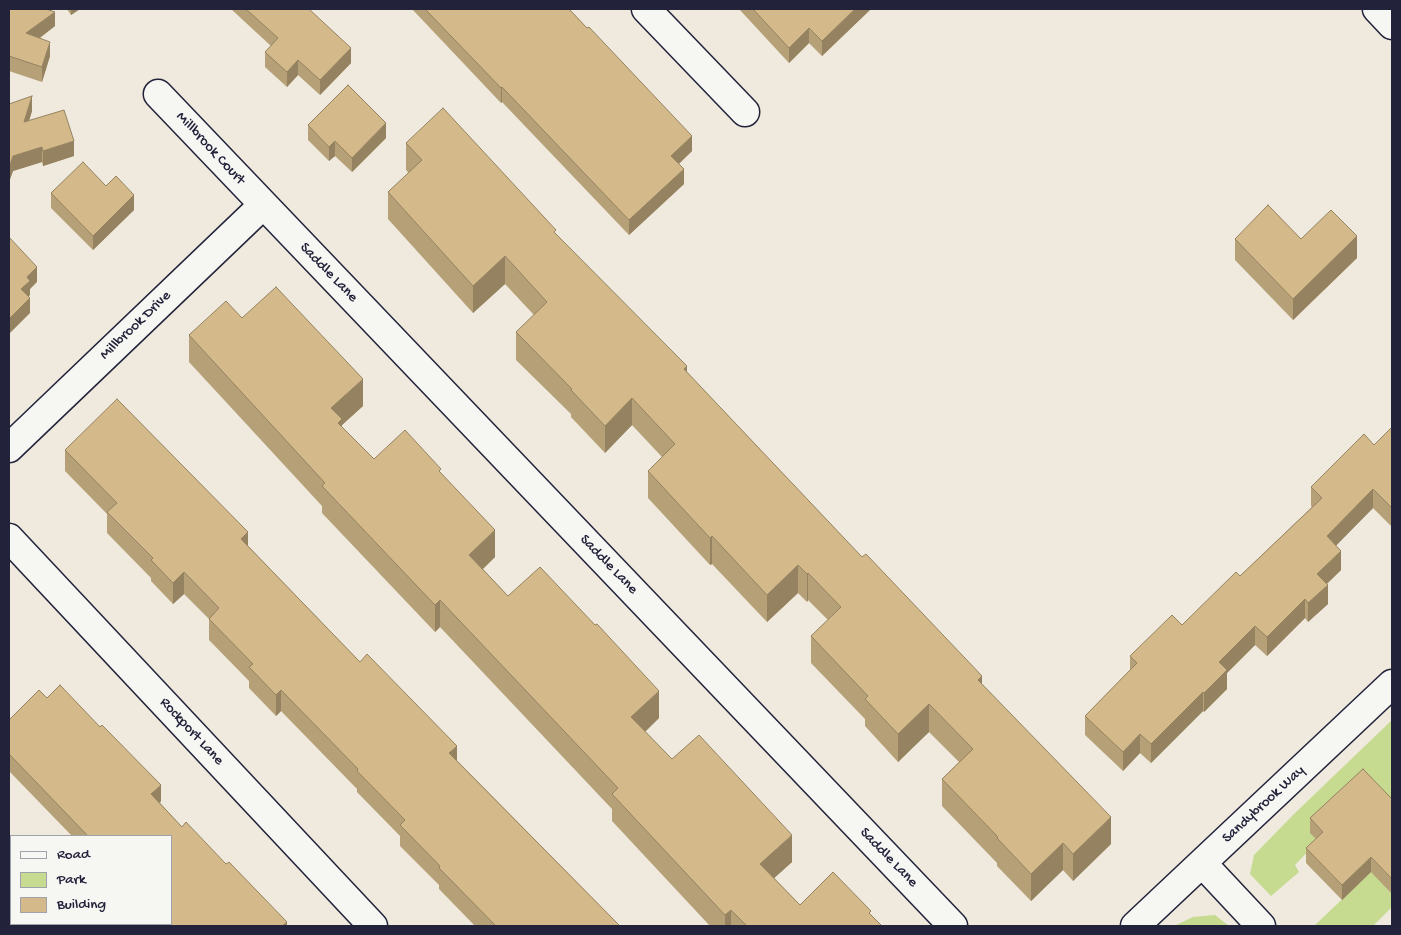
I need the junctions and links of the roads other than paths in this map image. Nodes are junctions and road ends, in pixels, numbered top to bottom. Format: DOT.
graph roads {
  1 [pos="646,9"];
  2 [pos="1377,9"];
  3 [pos="1392,25"];
  4 [pos="158,94"];
  5 [pos="745,112"];
  6 [pos="263,205"];
  7 [pos="9,448"];
  8 [pos="9,538"];
  9 [pos="1392,684"];
  10 [pos="1202,863"];
  11 [pos="373,926"];
  12 [pos="953,926"];
  13 [pos="1135,926"];
  14 [pos="1261,926"];
  1 -- 5 [label="street"];
  2 -- 3 [label="street"];
  4 -- 6 [label="street, Millbrook Court"];
  6 -- 7 [label="street, Millbrook Drive"];
  6 -- 12 [label="street, Saddle Lane"];
  8 -- 11 [label="street, Rockport Lane"];
  9 -- 10 [label="street, Sandybrook Way"];
  10 -- 13 [label="street, Sandybrook Way"];
  10 -- 14 [label="street"];
}
